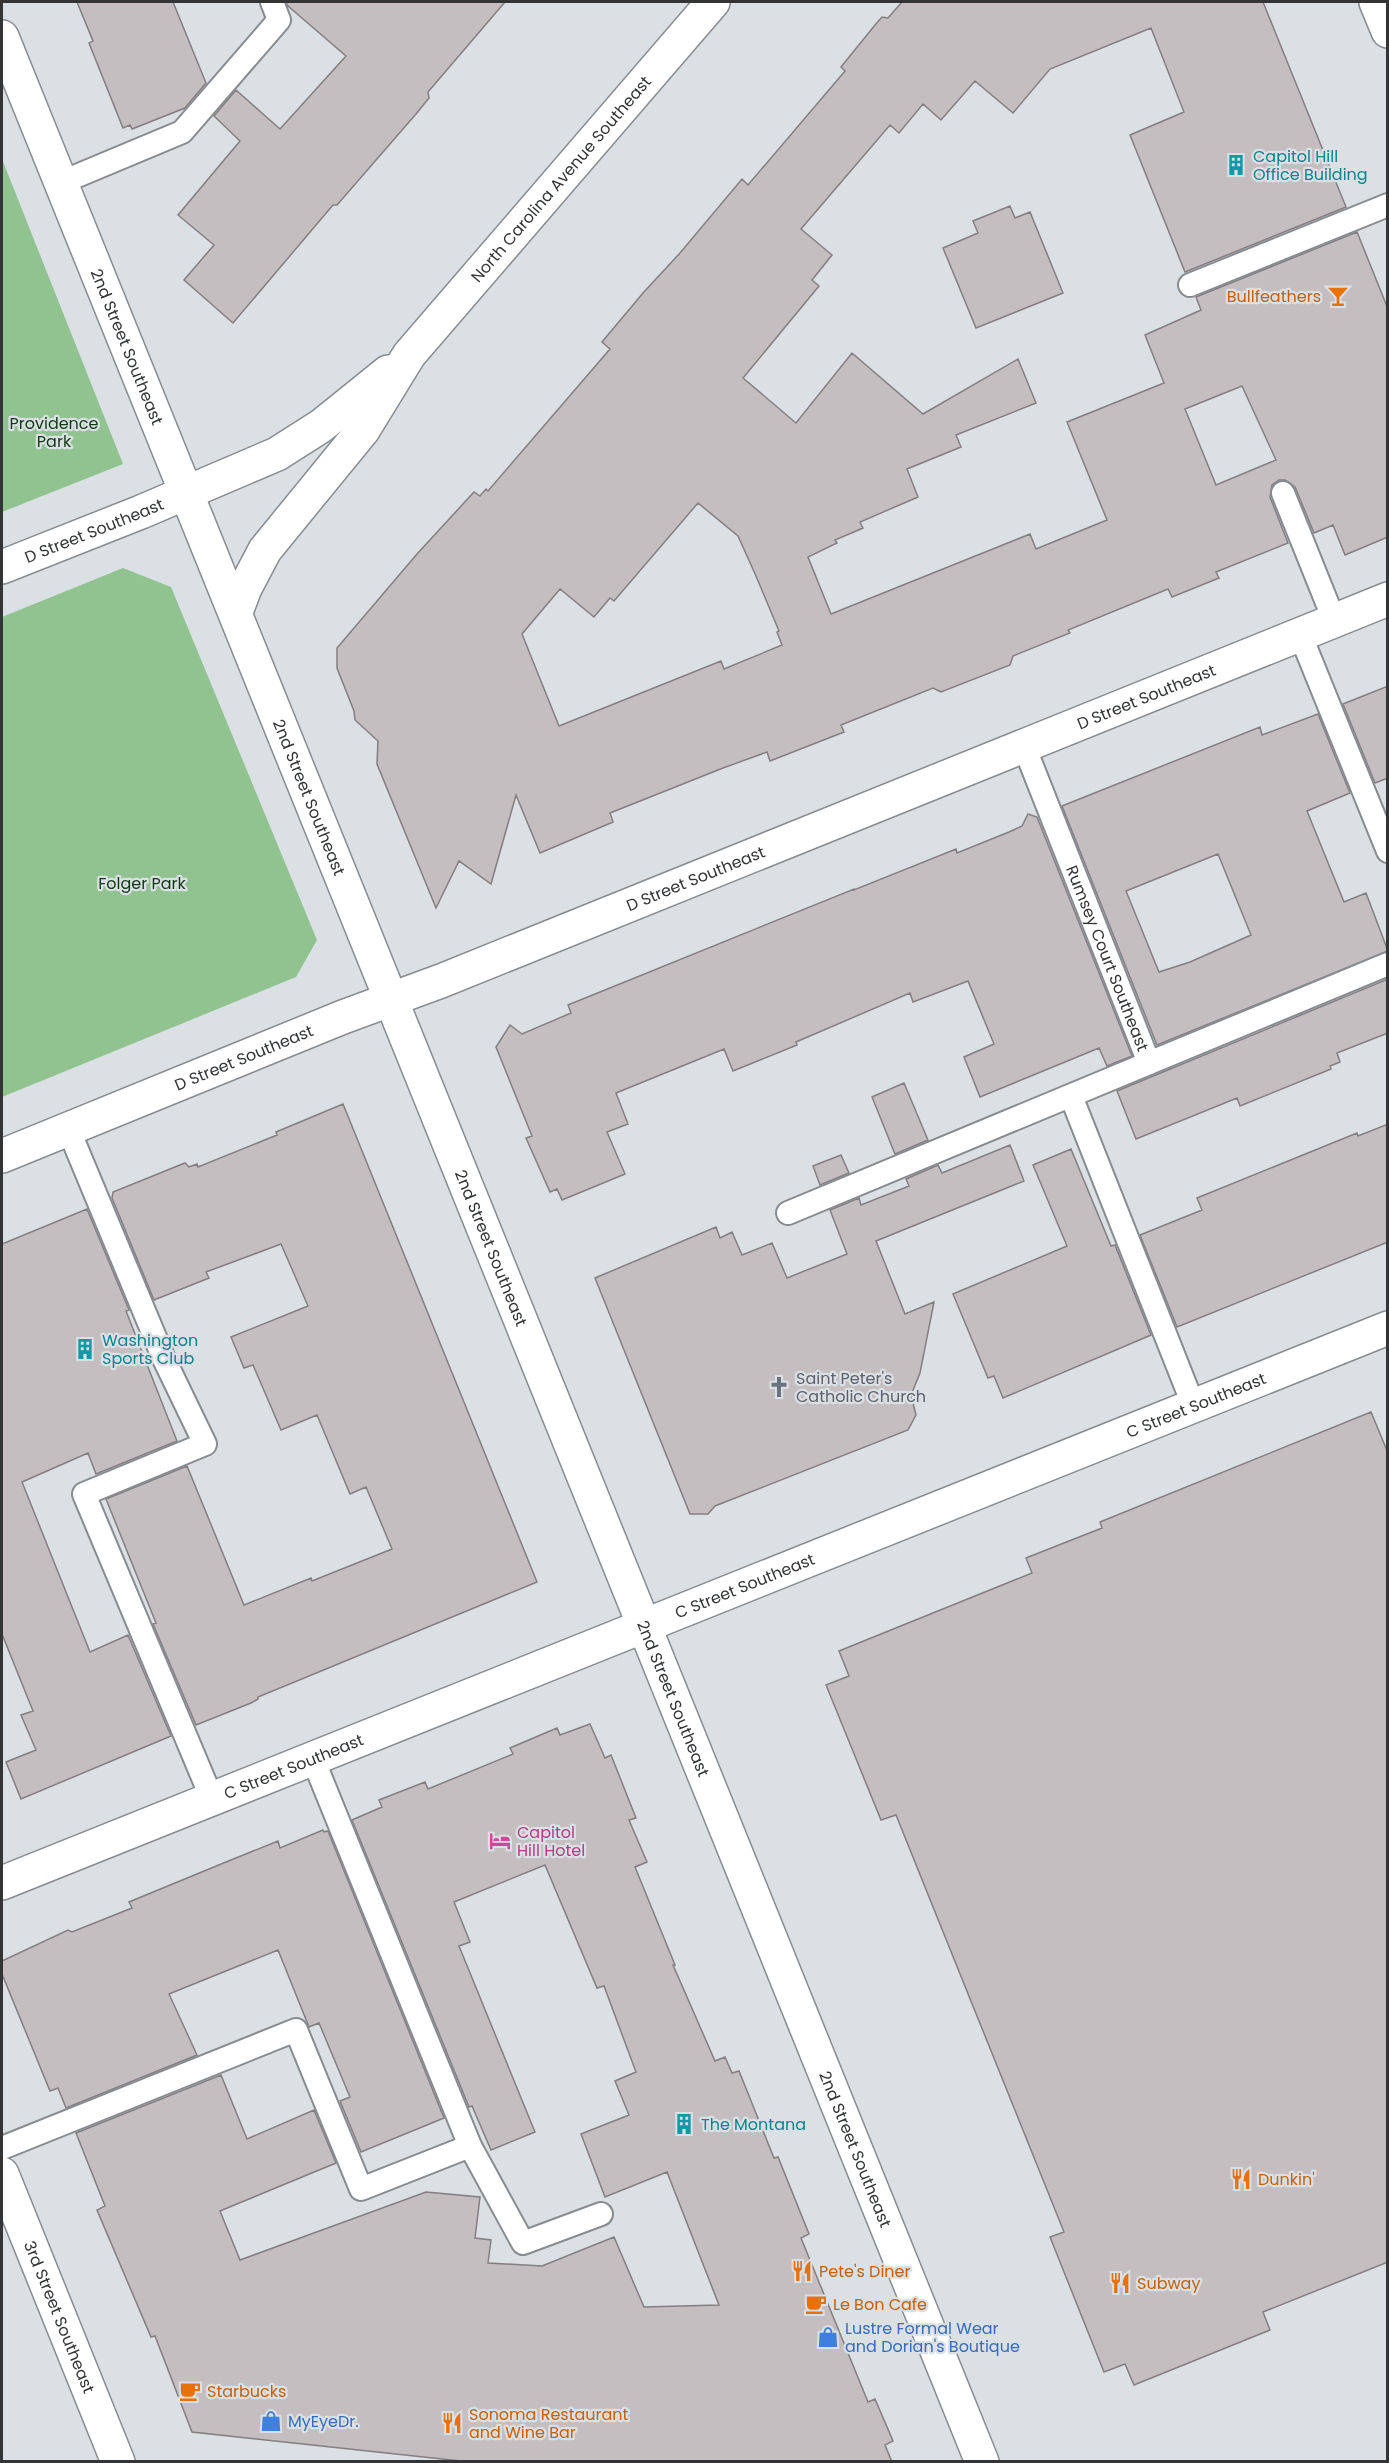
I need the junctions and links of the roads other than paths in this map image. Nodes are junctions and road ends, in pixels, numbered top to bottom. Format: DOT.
graph roads {
  1 [pos="272,2"];
  2 [pos="713,2"];
  3 [pos="1376,2"];
  4 [pos="1388,31"];
  5 [pos="2,37"];
  6 [pos="60,183"];
  7 [pos="1388,205"];
  8 [pos="1190,285"];
  9 [pos="409,355"];
  10 [pos="187,492"];
  11 [pos="1283,493"];
  12 [pos="2,567"];
  13 [pos="1388,599"];
  14 [pos="236,612"];
  15 [pos="1334,620"];
  16 [pos="1300,634"];
  17 [pos="1024,746"];
  18 [pos="1388,850"];
  19 [pos="1388,964"];
  20 [pos="391,1000"];
  21 [pos="1149,1063"];
  22 [pos="1071,1096"];
  23 [pos="68,1128"];
  24 [pos="2,1156"];
  25 [pos="788,1213"];
  26 [pos="1388,1328"];
  27 [pos="1194,1407"];
  28 [pos="644,1626"];
  29 [pos="313,1759"];
  30 [pos="212,1799"];
  31 [pos="2,1883"];
  32 [pos="470,2146"];
  33 [pos="2,2148"];
  34 [pos="4,2189"];
  35 [pos="601,2214"];
  36 [pos="118,2462"];
  37 [pos="982,2462"];
  1 -- 6 [label="lane"];
  2 -- 9 [label="street, North Carolina Avenue Southeast"];
  3 -- 4 [label="street"];
  5 -- 6 [label="street, 2nd Street Southeast"];
  6 -- 10 [label="street, 2nd Street Southeast"];
  7 -- 8 [label="lane"];
  9 -- 10 [label="street, North Carolina Avenue Southeast"];
  9 -- 14 [label="street, North Carolina Avenue Southeast"];
  10 -- 12 [label="street, D Street Southeast"];
  10 -- 14 [label="street, 2nd Street Southeast"];
  11 -- 15 [label="lane"];
  13 -- 15 [label="street, D Street Southeast"];
  14 -- 20 [label="street, 2nd Street Southeast"];
  15 -- 16 [label="street, D Street Southeast"];
  16 -- 17 [label="street, D Street Southeast"];
  16 -- 18 [label="lane"];
  17 -- 20 [label="street, D Street Southeast"];
  17 -- 21 [label="lane, Rumsey Court Southeast"];
  19 -- 21 [label="lane, Rumsey Court Southeast"];
  20 -- 23 [label="street, D Street Southeast"];
  20 -- 28 [label="street, 2nd Street Southeast"];
  21 -- 22 [label="lane"];
  22 -- 25 [label="lane"];
  22 -- 27 [label="lane"];
  23 -- 24 [label="street, D Street Southeast"];
  23 -- 30 [label="lane"];
  26 -- 27 [label="street, C Street Southeast"];
  27 -- 28 [label="street, C Street Southeast"];
  28 -- 29 [label="street, C Street Southeast"];
  28 -- 37 [label="street, 2nd Street Southeast"];
  29 -- 30 [label="street, C Street Southeast"];
  29 -- 32 [label="lane"];
  30 -- 31 [label="street, C Street Southeast"];
  32 -- 33 [label="lane"];
  32 -- 35 [label="lane"];
  34 -- 36 [label="street, 3rd Street Southeast"];
}
